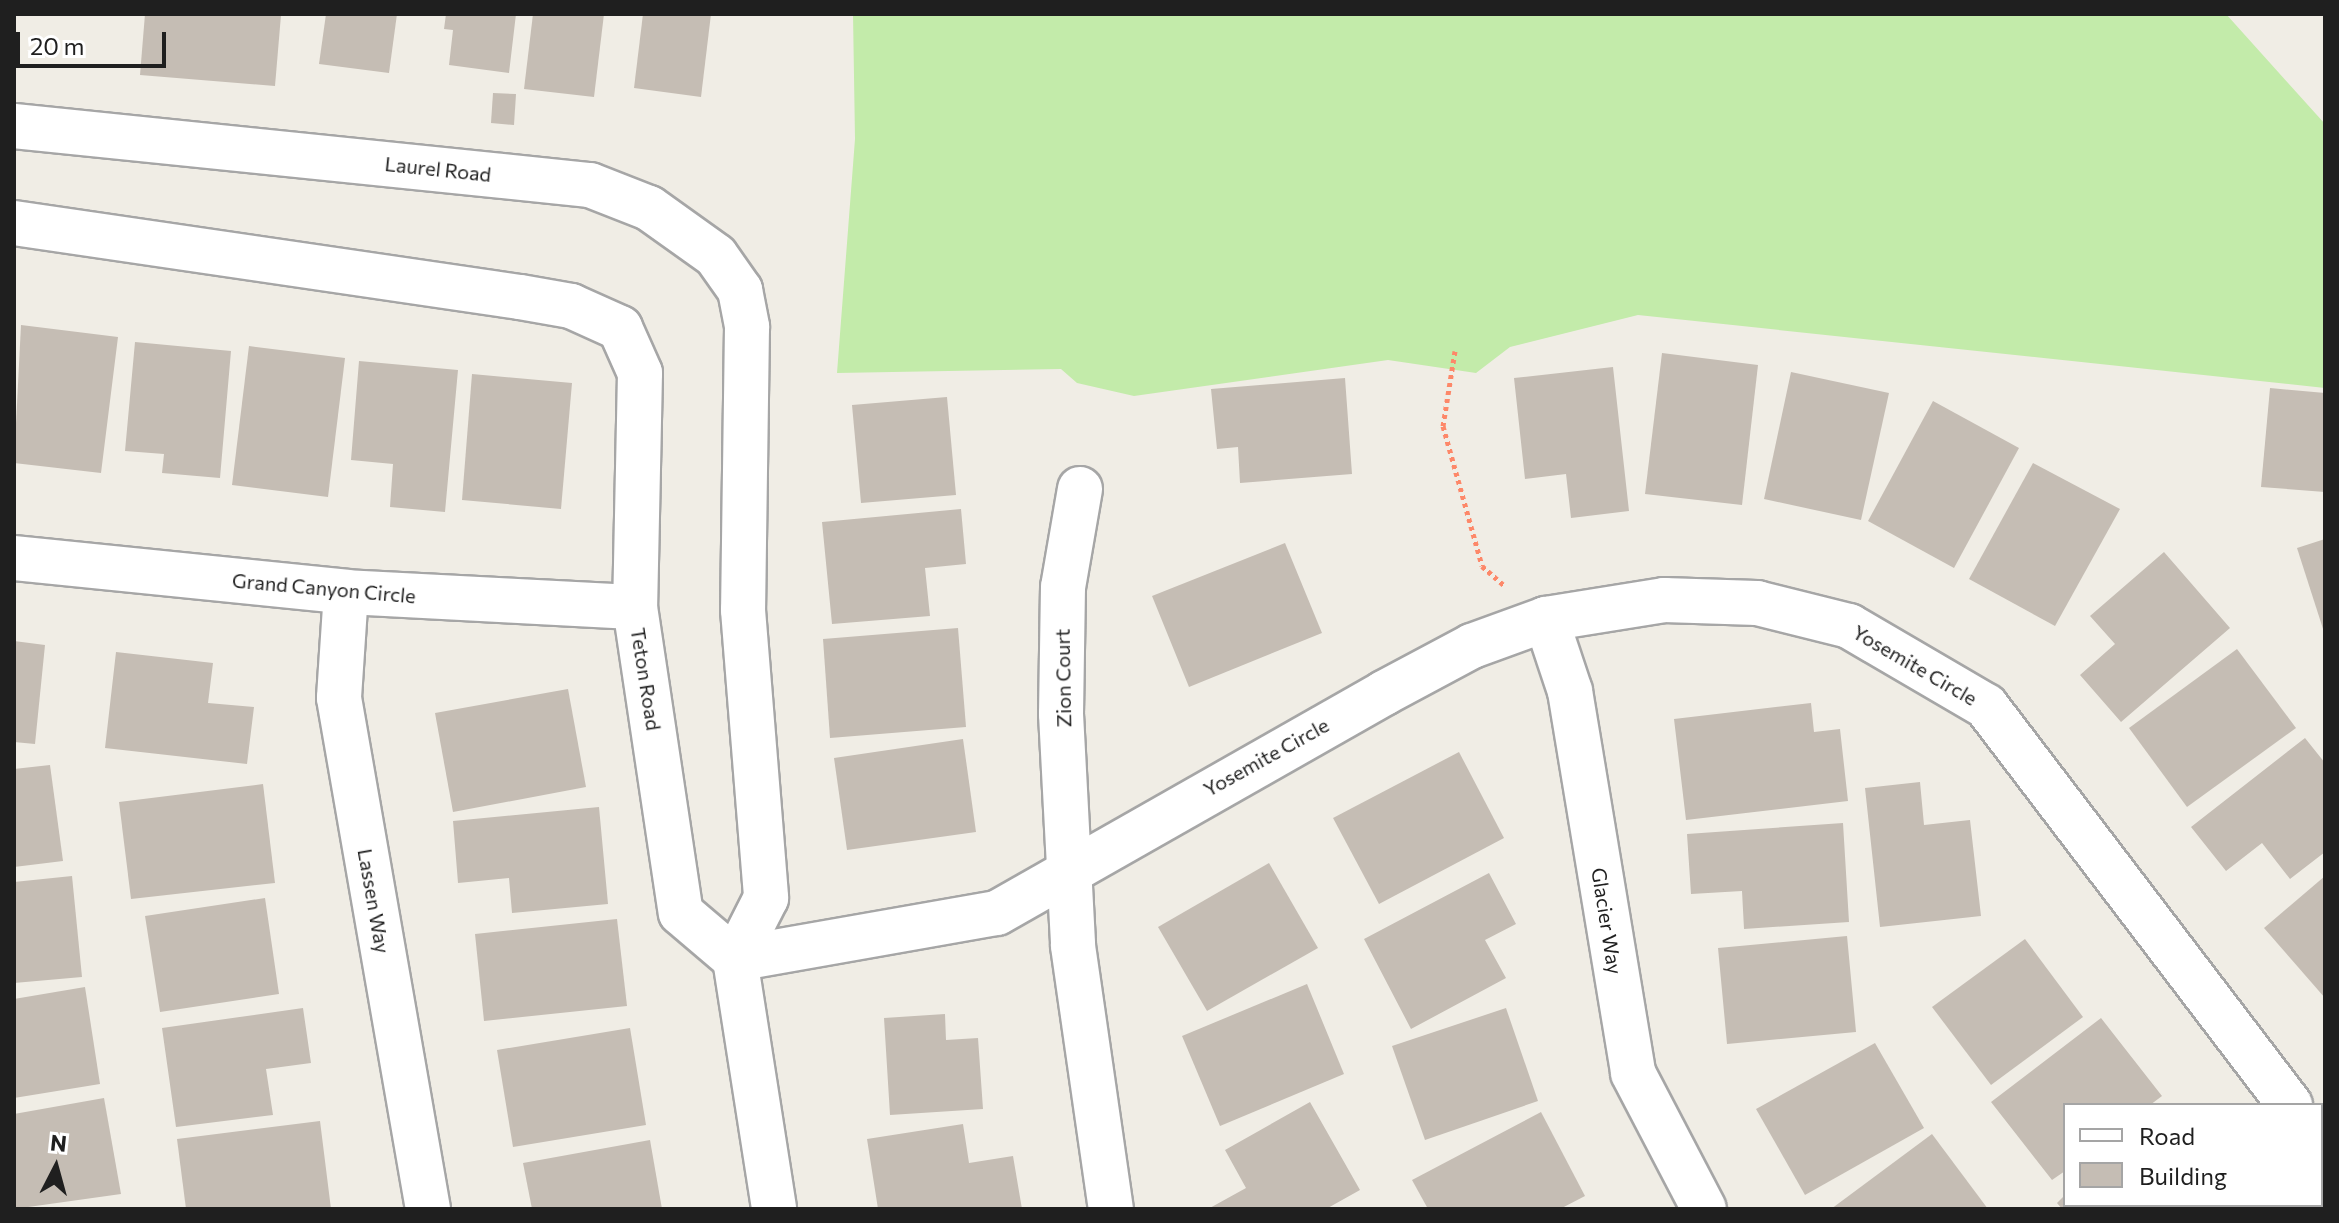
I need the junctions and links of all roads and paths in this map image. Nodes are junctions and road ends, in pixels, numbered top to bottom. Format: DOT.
graph roads {
  1 [pos="14,126"];
  2 [pos="14,223"];
  3 [pos="1455,351"];
  4 [pos="1080,489"];
  5 [pos="14,558"];
  6 [pos="346,592"];
  7 [pos="635,607"];
  8 [pos="1546,619"];
  9 [pos="1071,868"];
  10 [pos="735,959"];
  11 [pos="2288,1103"];
  12 [pos="428,1209"];
  13 [pos="774,1209"];
  14 [pos="1111,1209"];
  15 [pos="1704,1209"];
  1 -- 10 [label="street, Laurel Road"];
  2 -- 7 [label="street, Teton Road"];
  3 -- 8 [label="path"];
  4 -- 9 [label="street, Zion Court"];
  5 -- 6 [label="street, Grand Canyon Circle"];
  6 -- 7 [label="street, Grand Canyon Circle"];
  6 -- 12 [label="street, Lassen Way"];
  7 -- 10 [label="street, Teton Road"];
  8 -- 9 [label="street, Yosemite Circle"];
  8 -- 11 [label="street, Yosemite Circle"];
  8 -- 15 [label="street, Glacier Way"];
  9 -- 10 [label="street, Yosemite Circle"];
  9 -- 14 [label="street"];
  10 -- 13 [label="street"];
}
